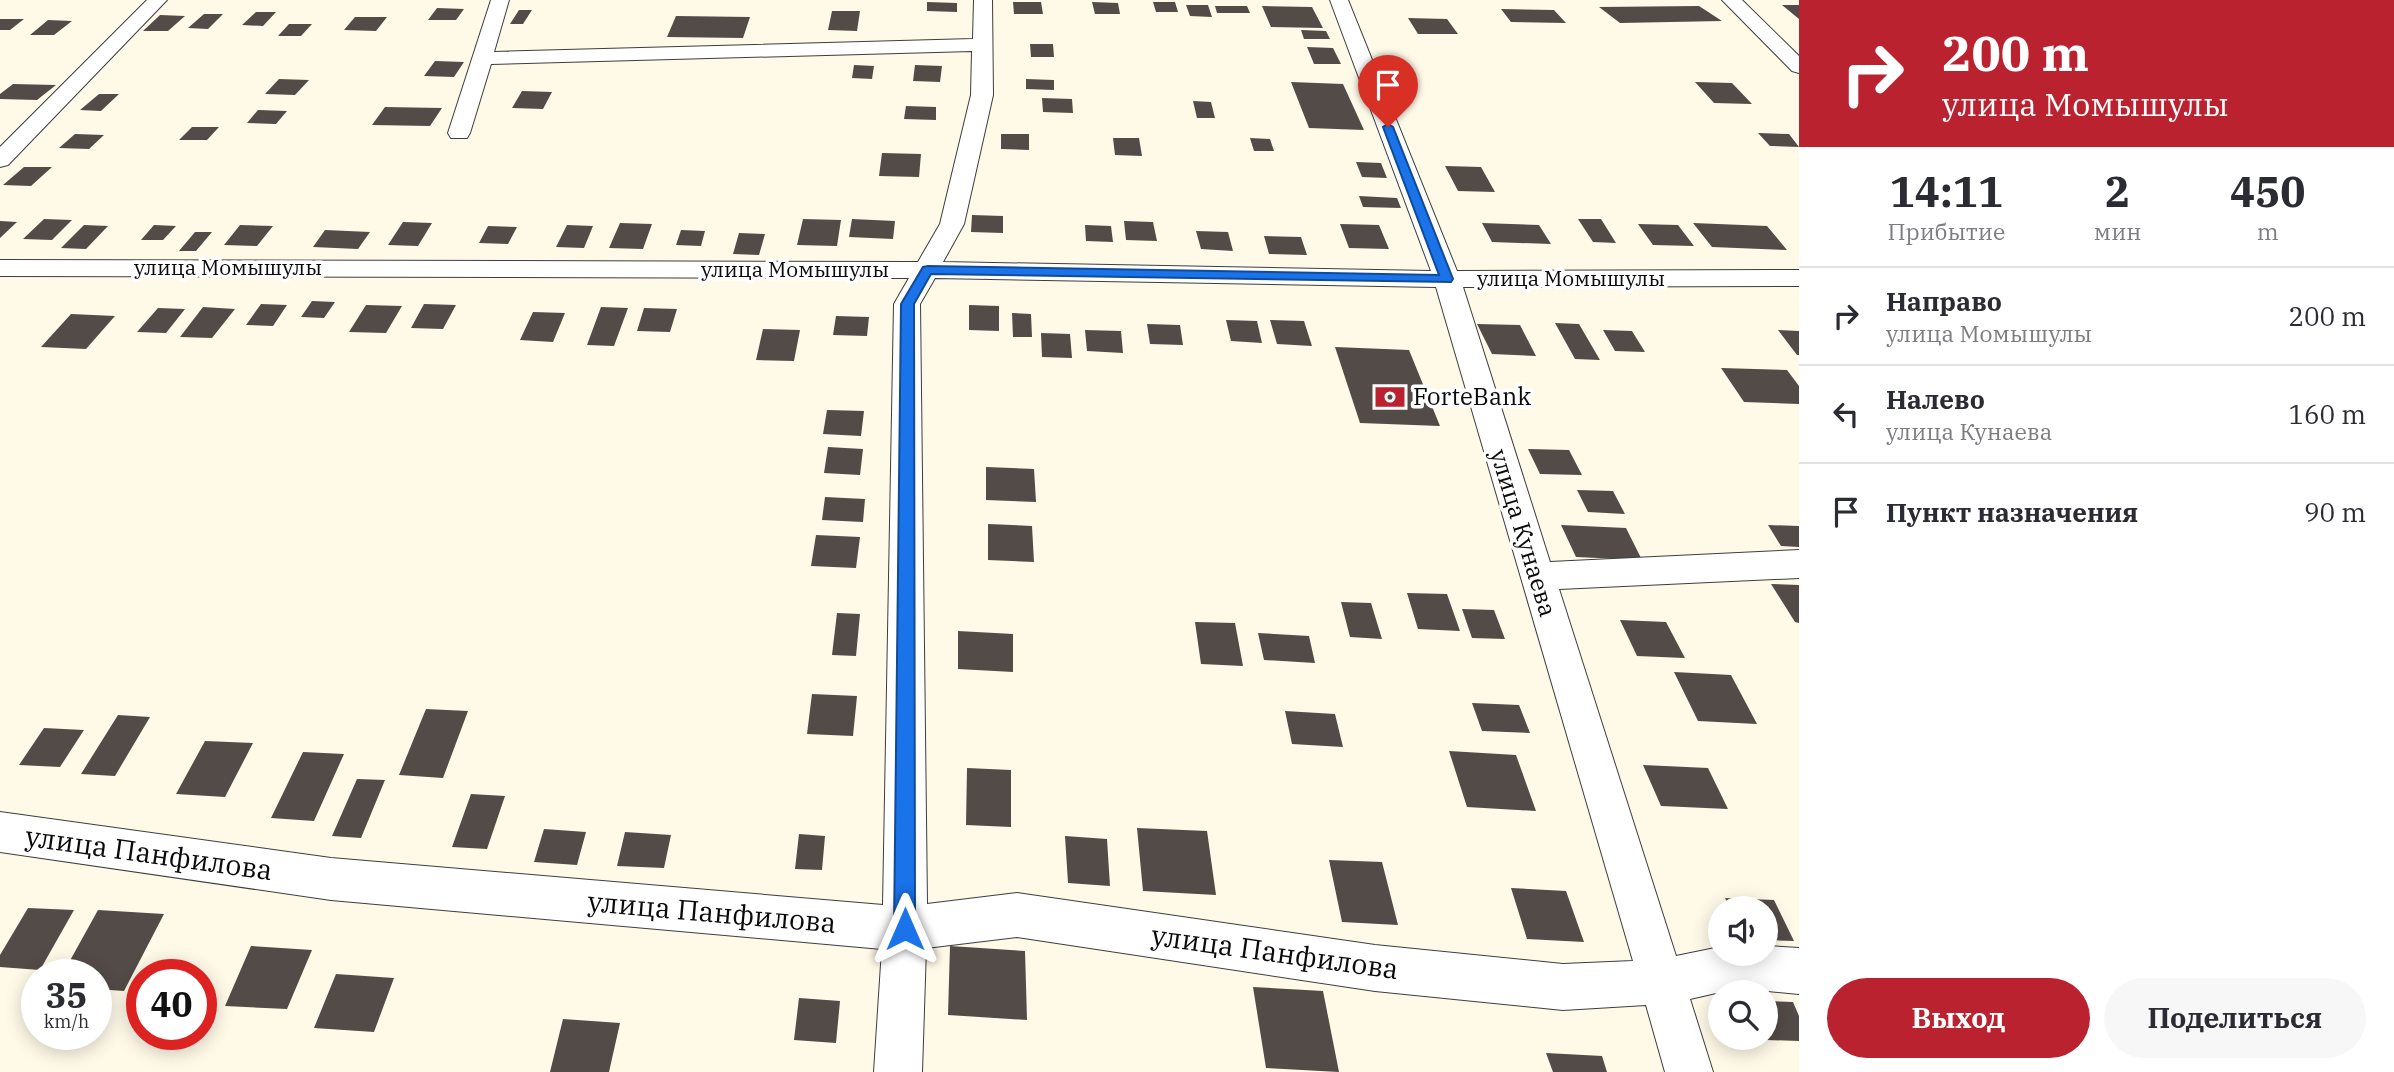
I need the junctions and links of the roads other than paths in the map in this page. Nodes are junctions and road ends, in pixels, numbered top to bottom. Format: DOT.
graph roads {
  1 [pos="158,0"];
  2 [pos="499,0"];
  3 [pos="983,0"];
  4 [pos="1339,0"];
  5 [pos="1731,0"];
  6 [pos="982,45"];
  7 [pos="482,58"];
  8 [pos="1799,67"];
  9 [pos="459,133"];
  10 [pos="0,160"];
  11 [pos="0,268"];
  12 [pos="928,270"];
  13 [pos="1799,278"];
  14 [pos="1447,279"];
  15 [pos="1799,564"];
  16 [pos="1536,576"];
  17 [pos="0,832"];
  18 [pos="905,929"];
  19 [pos="1799,971"];
  20 [pos="1661,982"];
  21 [pos="898,1072"];
  22 [pos="1689,1072"];
  1 -- 10 [label="street"];
  2 -- 7 [label="street"];
  3 -- 6 [label="street"];
  4 -- 14 [label="street, улица Кунаева"];
  5 -- 8 [label="street"];
  6 -- 7 [label="street"];
  6 -- 12 [label="street"];
  7 -- 9 [label="street"];
  11 -- 12 [label="street, улица Момышулы"];
  12 -- 14 [label="street, улица Момышулы"];
  12 -- 18 [label="street"];
  13 -- 14 [label="street, улица Момышулы"];
  14 -- 16 [label="street, улица Кунаева"];
  15 -- 16 [label="street"];
  16 -- 20 [label="street, улица Кунаева"];
  17 -- 18 [label="street, улица Панфилова"];
  18 -- 20 [label="street, улица Панфилова"];
  18 -- 21 [label="street"];
  19 -- 20 [label="street, улица Панфилова"];
  20 -- 22 [label="street, улица Кунаева"];
}
